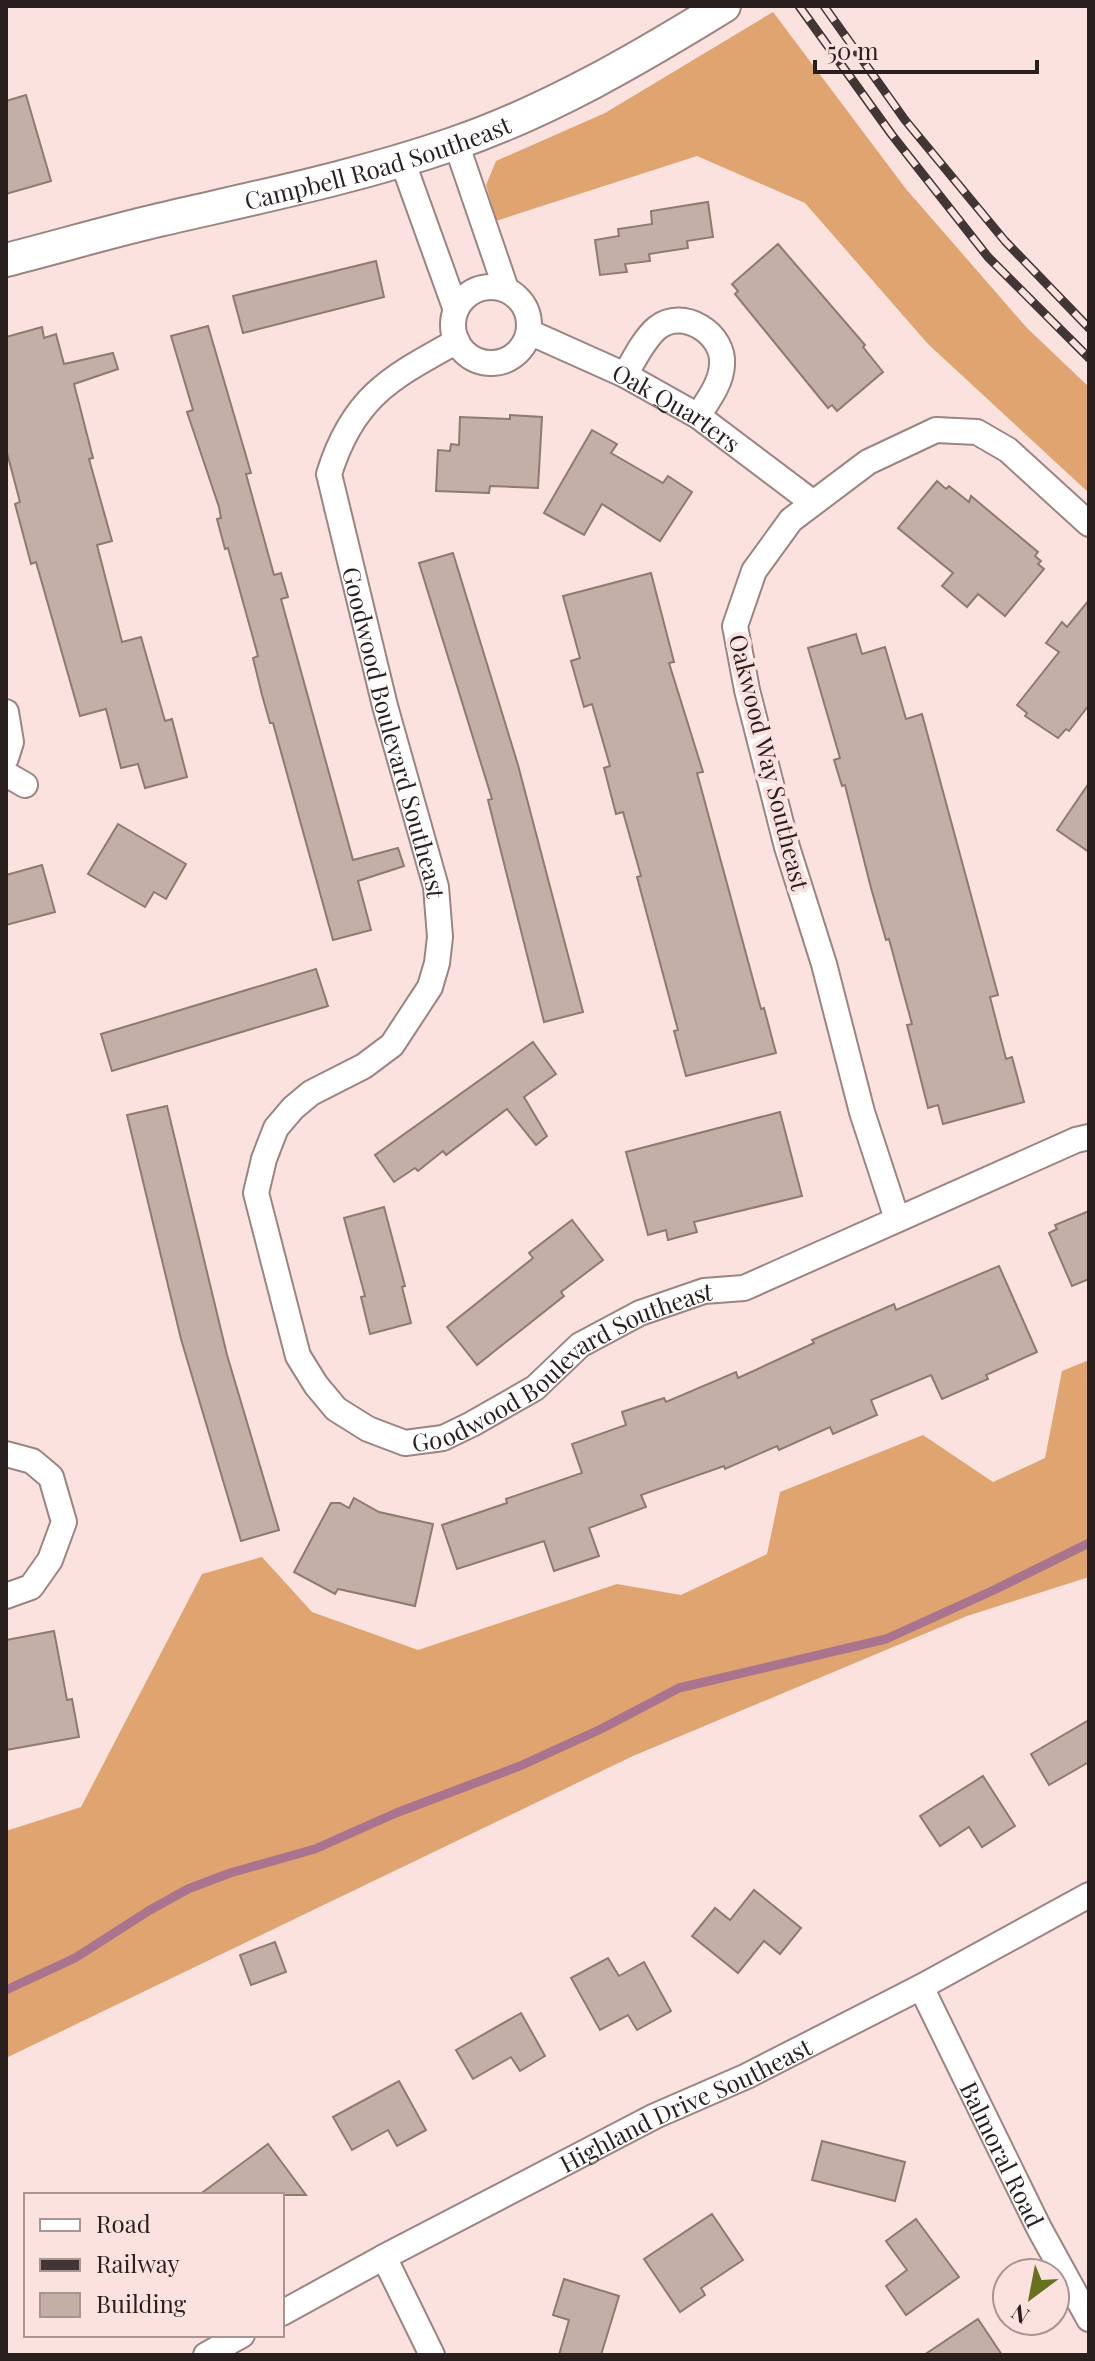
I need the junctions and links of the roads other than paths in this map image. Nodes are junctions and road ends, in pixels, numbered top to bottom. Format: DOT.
graph roads {
  1 [pos="724,6"];
  2 [pos="456,143"];
  3 [pos="402,160"];
  4 [pos="6,260"];
  5 [pos="506,289"];
  6 [pos="456,310"];
  7 [pos="529,332"];
  8 [pos="457,341"];
  9 [pos="625,375"];
  10 [pos="698,416"];
  11 [pos="812,502"];
  12 [pos="1089,524"];
  13 [pos="6,712"];
  14 [pos="6,758"];
  15 [pos="1089,1137"];
  16 [pos="897,1219"];
  17 [pos="6,1454"];
  18 [pos="6,1596"];
  19 [pos="1089,1895"];
  20 [pos="921,1987"];
  21 [pos="384,2257"];
  22 [pos="284,2312"];
  23 [pos="1089,2319"];
  24 [pos="238,2337"];
  25 [pos="206,2355"];
  26 [pos="432,2355"];
  1 -- 2 [label="street, Campbell Road Southeast"];
  2 -- 3 [label="street, Campbell Road Southeast"];
  2 -- 5 [label="street"];
  3 -- 4 [label="street, Campbell Road Southeast"];
  3 -- 6 [label="street"];
  5 -- 6 [label="street"];
  5 -- 7 [label="street"];
  6 -- 8 [label="street"];
  7 -- 8 [label="street"];
  7 -- 9 [label="street, Oak Quarters"];
  8 -- 16 [label="street, Goodwood Boulevard Southeast"];
  9 -- 10 [label="street, Oak Quarters"];
  9 -- 10 [label="street"];
  10 -- 11 [label="street, Oak Quarters"];
  11 -- 12 [label="street, Oakwood Way Southeast"];
  11 -- 16 [label="street, Oakwood Way Southeast"];
  13 -- 14 [label="street"];
  15 -- 16 [label="street, Goodwood Boulevard Southeast"];
  17 -- 18 [label="street"];
  19 -- 20 [label="street, Highland Drive Southeast"];
  20 -- 21 [label="street, Highland Drive Southeast"];
  20 -- 23 [label="street, Balmoral Road"];
  21 -- 22 [label="street, Highland Drive Southeast"];
  21 -- 26 [label="street"];
  24 -- 25 [label="street"];
}
